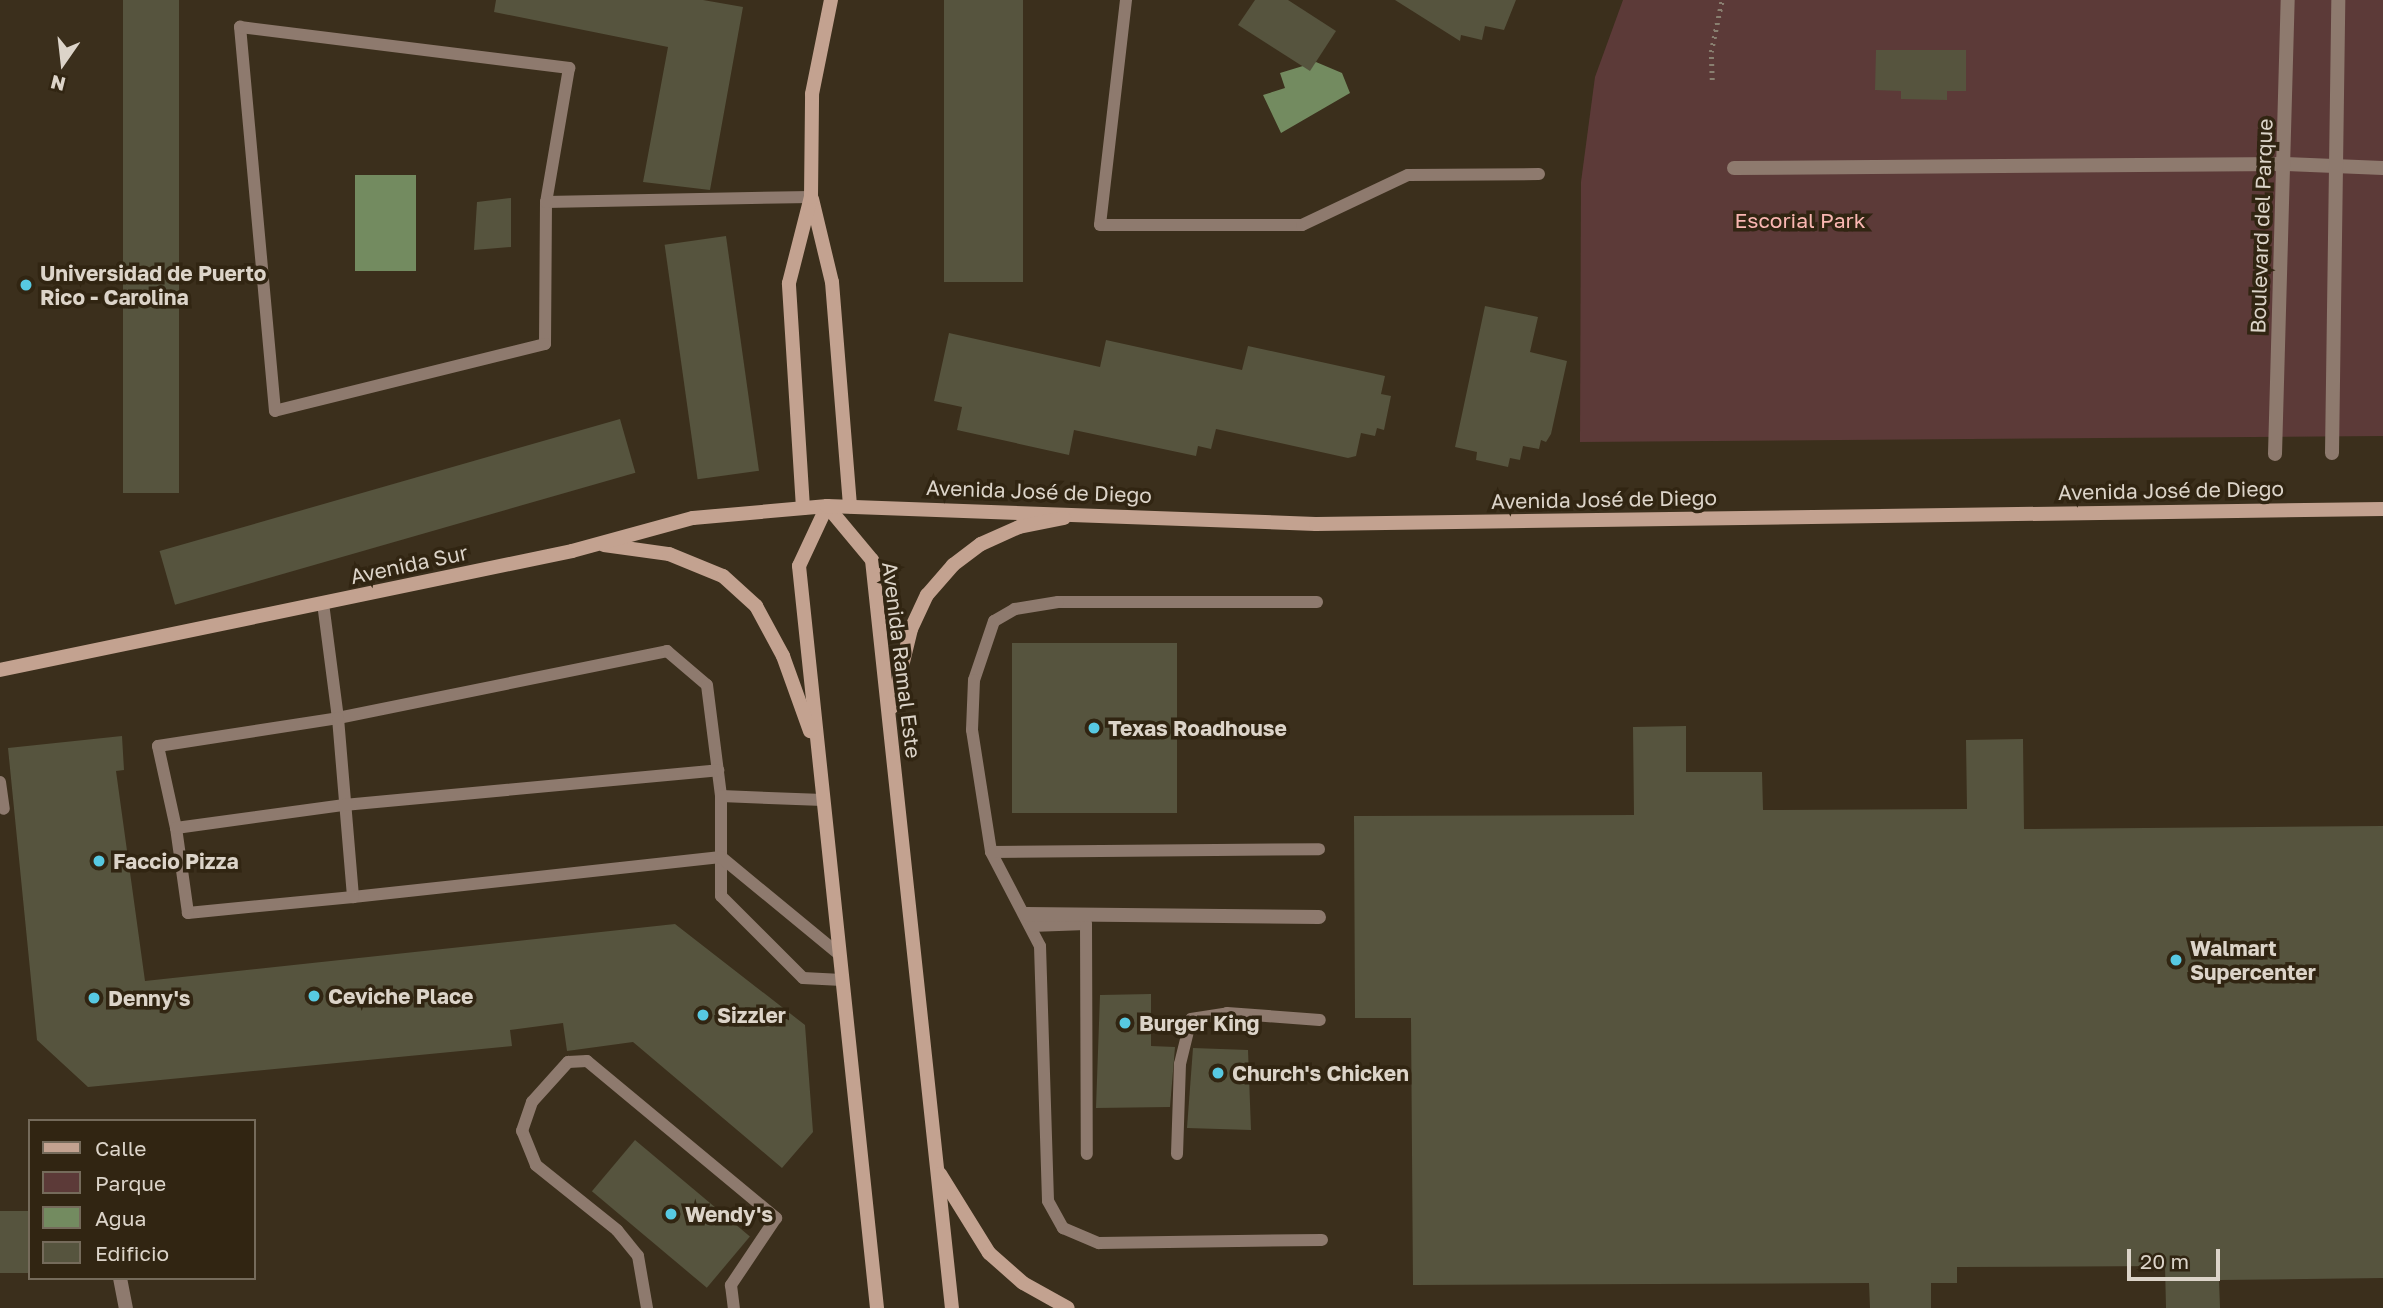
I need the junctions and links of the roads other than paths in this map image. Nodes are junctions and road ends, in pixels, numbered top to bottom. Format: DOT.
graph roads {
  1 [pos="831,0"];
  2 [pos="1126,0"];
  3 [pos="2288,0"];
  4 [pos="2338,0"];
  5 [pos="2285,164"];
  6 [pos="2337,166"];
  7 [pos="1734,168"];
  8 [pos="2383,168"];
  9 [pos="1539,174"];
  10 [pos="811,197"];
  11 [pos="546,202"];
  12 [pos="2332,453"];
  13 [pos="2275,454"];
  14 [pos="827,506"];
  15 [pos="850,506"];
  16 [pos="803,508"];
  17 [pos="2383,509"];
  18 [pos="1086,513"];
  19 [pos="595,544"];
  20 [pos="1317,602"];
  21 [pos="323,603"];
  22 [pos="0,670"];
  23 [pos="338,718"];
  24 [pos="889,719"];
  25 [pos="818,756"];
  26 [pos="718,770"];
  27 [pos="0,782"];
  28 [pos="721,796"];
  29 [pos="823,800"];
  30 [pos="344,805"];
  31 [pos="4,809"];
  32 [pos="176,828"];
  33 [pos="1319,849"];
  34 [pos="991,852"];
  35 [pos="721,857"];
  36 [pos="353,897"];
  37 [pos="1319,917"];
  38 [pos="1029,920"];
  39 [pos="839,955"];
  40 [pos="842,979"];
  41 [pos="1320,1020"];
  42 [pos="1087,1154"];
  43 [pos="1177,1154"];
  44 [pos="937,1169"];
  45 [pos="1322,1240"];
  46 [pos="120,1280"];
  47 [pos="126,1308"];
  48 [pos="647,1308"];
  49 [pos="734,1308"];
  50 [pos="877,1308"];
  51 [pos="952,1308"];
  52 [pos="1068,1308"];
  1 -- 10 [label="street"];
  2 -- 9 [label="lane"];
  3 -- 5 [label="street, Boulevard del Parque"];
  4 -- 6 [label="street"];
  5 -- 6 [label="street"];
  5 -- 7 [label="street"];
  5 -- 13 [label="street, Boulevard del Parque"];
  6 -- 8 [label="street"];
  6 -- 12 [label="street"];
  10 -- 11 [label="lane"];
  10 -- 15 [label="street"];
  10 -- 16 [label="street"];
  11 -- 11 [label="lane"];
  14 -- 15 [label="street, Avenida José de Diego"];
  14 -- 16 [label="street, Avenida Sur"];
  14 -- 24 [label="street, Avenida Ramal Este"];
  14 -- 25 [label="street"];
  15 -- 18 [label="street, Avenida José de Diego"];
  16 -- 19 [label="street, Avenida Sur"];
  17 -- 18 [label="street, Avenida José de Diego"];
  18 -- 24 [label="street"];
  19 -- 21 [label="street, Avenida Sur"];
  19 -- 25 [label="street"];
  20 -- 34 [label="lane"];
  21 -- 22 [label="street, Avenida Sur"];
  21 -- 23 [label="lane"];
  23 -- 26 [label="lane"];
  23 -- 30 [label="lane"];
  23 -- 32 [label="lane"];
  24 -- 44 [label="street, Avenida Ramal Este"];
  25 -- 29 [label="street"];
  26 -- 28 [label="lane"];
  26 -- 30 [label="lane"];
  27 -- 31 [label="lane"];
  28 -- 29 [label="lane"];
  28 -- 35 [label="lane"];
  29 -- 39 [label="street"];
  30 -- 32 [label="lane"];
  30 -- 36 [label="lane"];
  32 -- 36 [label="lane"];
  33 -- 34 [label="lane"];
  34 -- 38 [label="lane"];
  35 -- 36 [label="lane"];
  35 -- 39 [label="lane"];
  35 -- 40 [label="lane"];
  37 -- 38 [label="street"];
  38 -- 42 [label="lane"];
  38 -- 45 [label="lane"];
  39 -- 40 [label="street"];
  40 -- 50 [label="street"];
  41 -- 43 [label="lane"];
  44 -- 51 [label="street, Avenida Ramal Este"];
  44 -- 52 [label="street"];
  46 -- 47 [label="street"];
  48 -- 49 [label="lane"];
}
